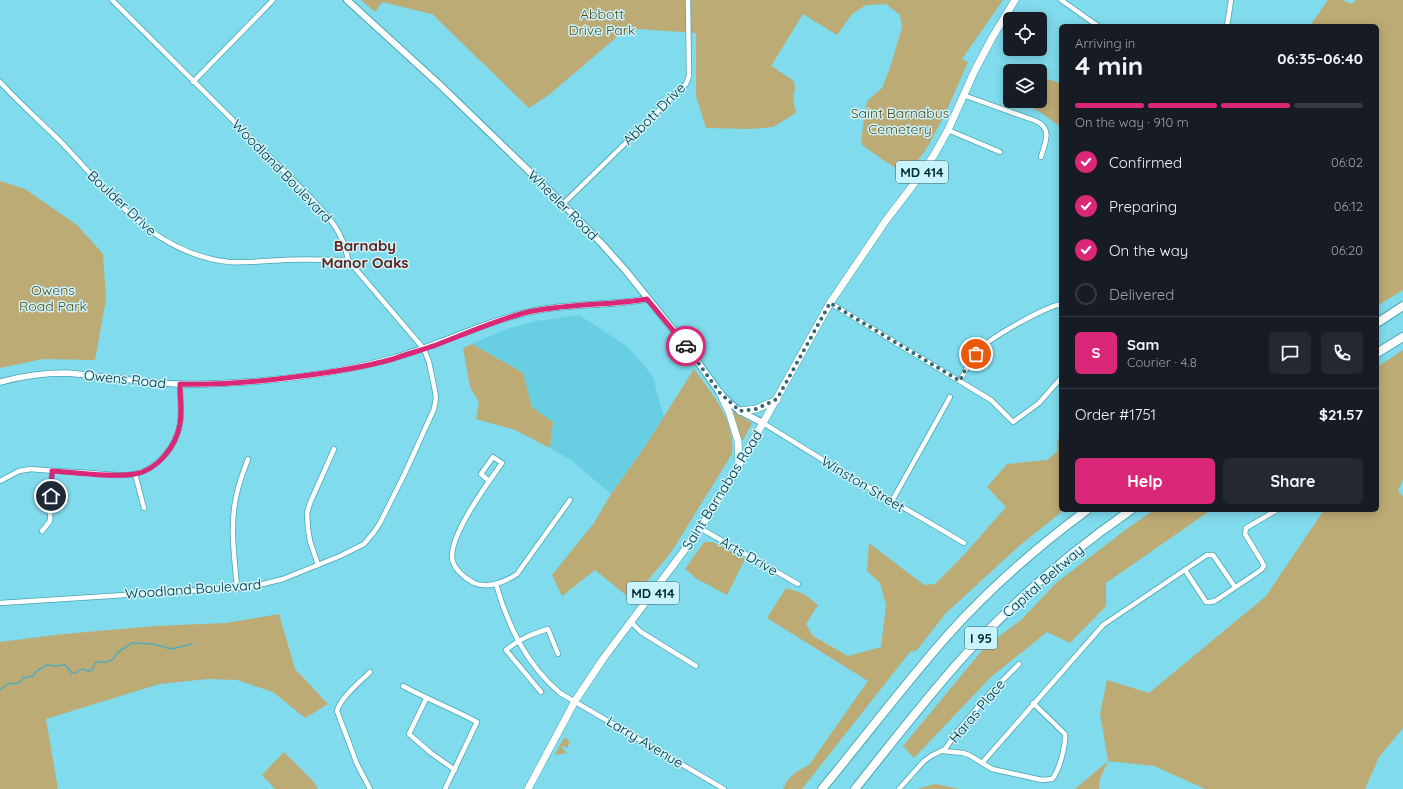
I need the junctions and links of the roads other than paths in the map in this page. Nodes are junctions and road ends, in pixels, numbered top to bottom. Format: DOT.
graph roads {
  1 [pos="112,0"];
  2 [pos="273,0"];
  3 [pos="347,0"];
  4 [pos="688,0"];
  5 [pos="1015,0"];
  6 [pos="1060,0"];
  7 [pos="1231,0"];
  8 [pos="1095,24"];
  9 [pos="1227,24"];
  10 [pos="0,82"];
  11 [pos="193,82"];
  12 [pos="963,95"];
  13 [pos="948,130"];
  14 [pos="1000,152"];
  15 [pos="1041,157"];
  16 [pos="562,204"];
  17 [pos="348,260"];
  18 [pos="647,299"];
  19 [pos="830,303"];
  20 [pos="1059,305"];
  21 [pos="1403,306"];
  22 [pos="1379,322"];
  23 [pos="1403,337"];
  24 [pos="424,349"];
  25 [pos="1379,352"];
  26 [pos="1059,380"];
  27 [pos="960,381"];
  28 [pos="0,382"];
  29 [pos="180,384"];
  30 [pos="720,393"];
  31 [pos="950,397"];
  32 [pos="777,399"];
  33 [pos="740,411"];
  34 [pos="764,423"];
  35 [pos="334,449"];
  36 [pos="248,459"];
  37 [pos="739,465"];
  38 [pos="52,471"];
  39 [pos="135,474"];
  40 [pos="0,481"];
  41 [pos="489,481"];
  42 [pos="570,500"];
  43 [pos="892,501"];
  44 [pos="144,508"];
  45 [pos="1085,512"];
  46 [pos="1128,512"];
  47 [pos="1274,512"];
  48 [pos="700,528"];
  49 [pos="42,531"];
  50 [pos="964,543"];
  51 [pos="318,565"];
  52 [pos="1185,570"];
  53 [pos="496,584"];
  54 [pos="798,584"];
  55 [pos="1235,587"];
  56 [pos="238,588"];
  57 [pos="0,603"];
  58 [pos="631,622"];
  59 [pos="517,641"];
  60 [pos="558,654"];
  61 [pos="1019,664"];
  62 [pos="696,666"];
  63 [pos="370,672"];
  64 [pos="403,686"];
  65 [pos="541,692"];
  66 [pos="426,699"];
  67 [pos="575,701"];
  68 [pos="1033,703"];
  69 [pos="874,724"];
  70 [pos="943,751"];
  71 [pos="982,763"];
  72 [pos="455,770"];
  73 [pos="370,789"];
  74 [pos="445,789"];
  75 [pos="528,789"];
  76 [pos="724,789"];
  77 [pos="818,789"];
  78 [pos="822,789"];
  79 [pos="855,789"];
  80 [pos="899,789"];
  1 -- 11 [label="street, Woodland Boulevard"];
  2 -- 11 [label="street"];
  3 -- 16 [label="main road, Wheeler Road"];
  4 -- 16 [label="street, Abbott Drive"];
  5 -- 12 [label="main road, Saint Barnabas Road / MD 414"];
  6 -- 8 [label="street"];
  7 -- 9 [label="street"];
  10 -- 17 [label="street, Boulder Drive"];
  11 -- 17 [label="street, Woodland Boulevard"];
  12 -- 13 [label="main road, Saint Barnabas Road / MD 414"];
  12 -- 15 [label="street"];
  13 -- 14 [label="street"];
  13 -- 19 [label="main road, Saint Barnabas Road / MD 414"];
  16 -- 18 [label="main road, Wheeler Road"];
  17 -- 24 [label="street, Woodland Boulevard"];
  18 -- 24 [label="street, Owens Road"];
  18 -- 30 [label="main road, Wheeler Road"];
  19 -- 27 [label="street"];
  19 -- 32 [label="main road, Saint Barnabas Road / MD 414"];
  20 -- 27 [label="street"];
  21 -- 22 [label="highway"];
  23 -- 25 [label="highway"];
  24 -- 29 [label="street, Owens Road"];
  24 -- 51 [label="street, Woodland Boulevard"];
  26 -- 27 [label="street"];
  28 -- 29 [label="street, Owens Road"];
  29 -- 39 [label="street"];
  30 -- 33 [label="main road, Wheeler Road"];
  30 -- 37 [label="main road"];
  31 -- 43 [label="street"];
  32 -- 33 [label="main road"];
  32 -- 34 [label="main road, Saint Barnabas Road / MD 414"];
  33 -- 34 [label="main road, Wheeler Road"];
  34 -- 37 [label="main road, Saint Barnabas Road / MD 414"];
  34 -- 43 [label="street, Winston Street"];
  35 -- 51 [label="street"];
  36 -- 56 [label="street"];
  37 -- 48 [label="main road, Saint Barnabas Road / MD 414"];
  38 -- 39 [label="street"];
  38 -- 40 [label="street"];
  38 -- 49 [label="street"];
  39 -- 44 [label="street"];
  41 -- 41 [label="street"];
  41 -- 53 [label="street"];
  42 -- 53 [label="street"];
  43 -- 50 [label="street, Winston Street"];
  45 -- 69 [label="highway, Capital Beltway / I 95"];
  46 -- 79 [label="highway, Capital Beltway / I 95"];
  47 -- 55 [label="street"];
  48 -- 54 [label="street, Arts Drive"];
  48 -- 58 [label="main road, Saint Barnabas Road / MD 414"];
  51 -- 56 [label="street, Woodland Boulevard"];
  52 -- 55 [label="street"];
  52 -- 55 [label="street"];
  52 -- 68 [label="street"];
  53 -- 59 [label="street, Larry Avenue"];
  56 -- 57 [label="street, Woodland Boulevard"];
  58 -- 62 [label="street"];
  58 -- 67 [label="main road, Saint Barnabas Road / MD 414"];
  59 -- 60 [label="street"];
  59 -- 65 [label="street"];
  59 -- 67 [label="street, Larry Avenue"];
  61 -- 70 [label="street, Haras Place"];
  63 -- 73 [label="street"];
  64 -- 66 [label="street"];
  66 -- 72 [label="street"];
  66 -- 72 [label="street"];
  67 -- 75 [label="main road, Saint Barnabas Road / MD 414"];
  67 -- 76 [label="street, Larry Avenue"];
  68 -- 71 [label="street"];
  68 -- 71 [label="street"];
  69 -- 77 [label="highway"];
  69 -- 78 [label="highway, Capital Beltway / I 95"];
  70 -- 71 [label="street"];
  70 -- 80 [label="street, Haras Place"];
  72 -- 74 [label="street"];
}
